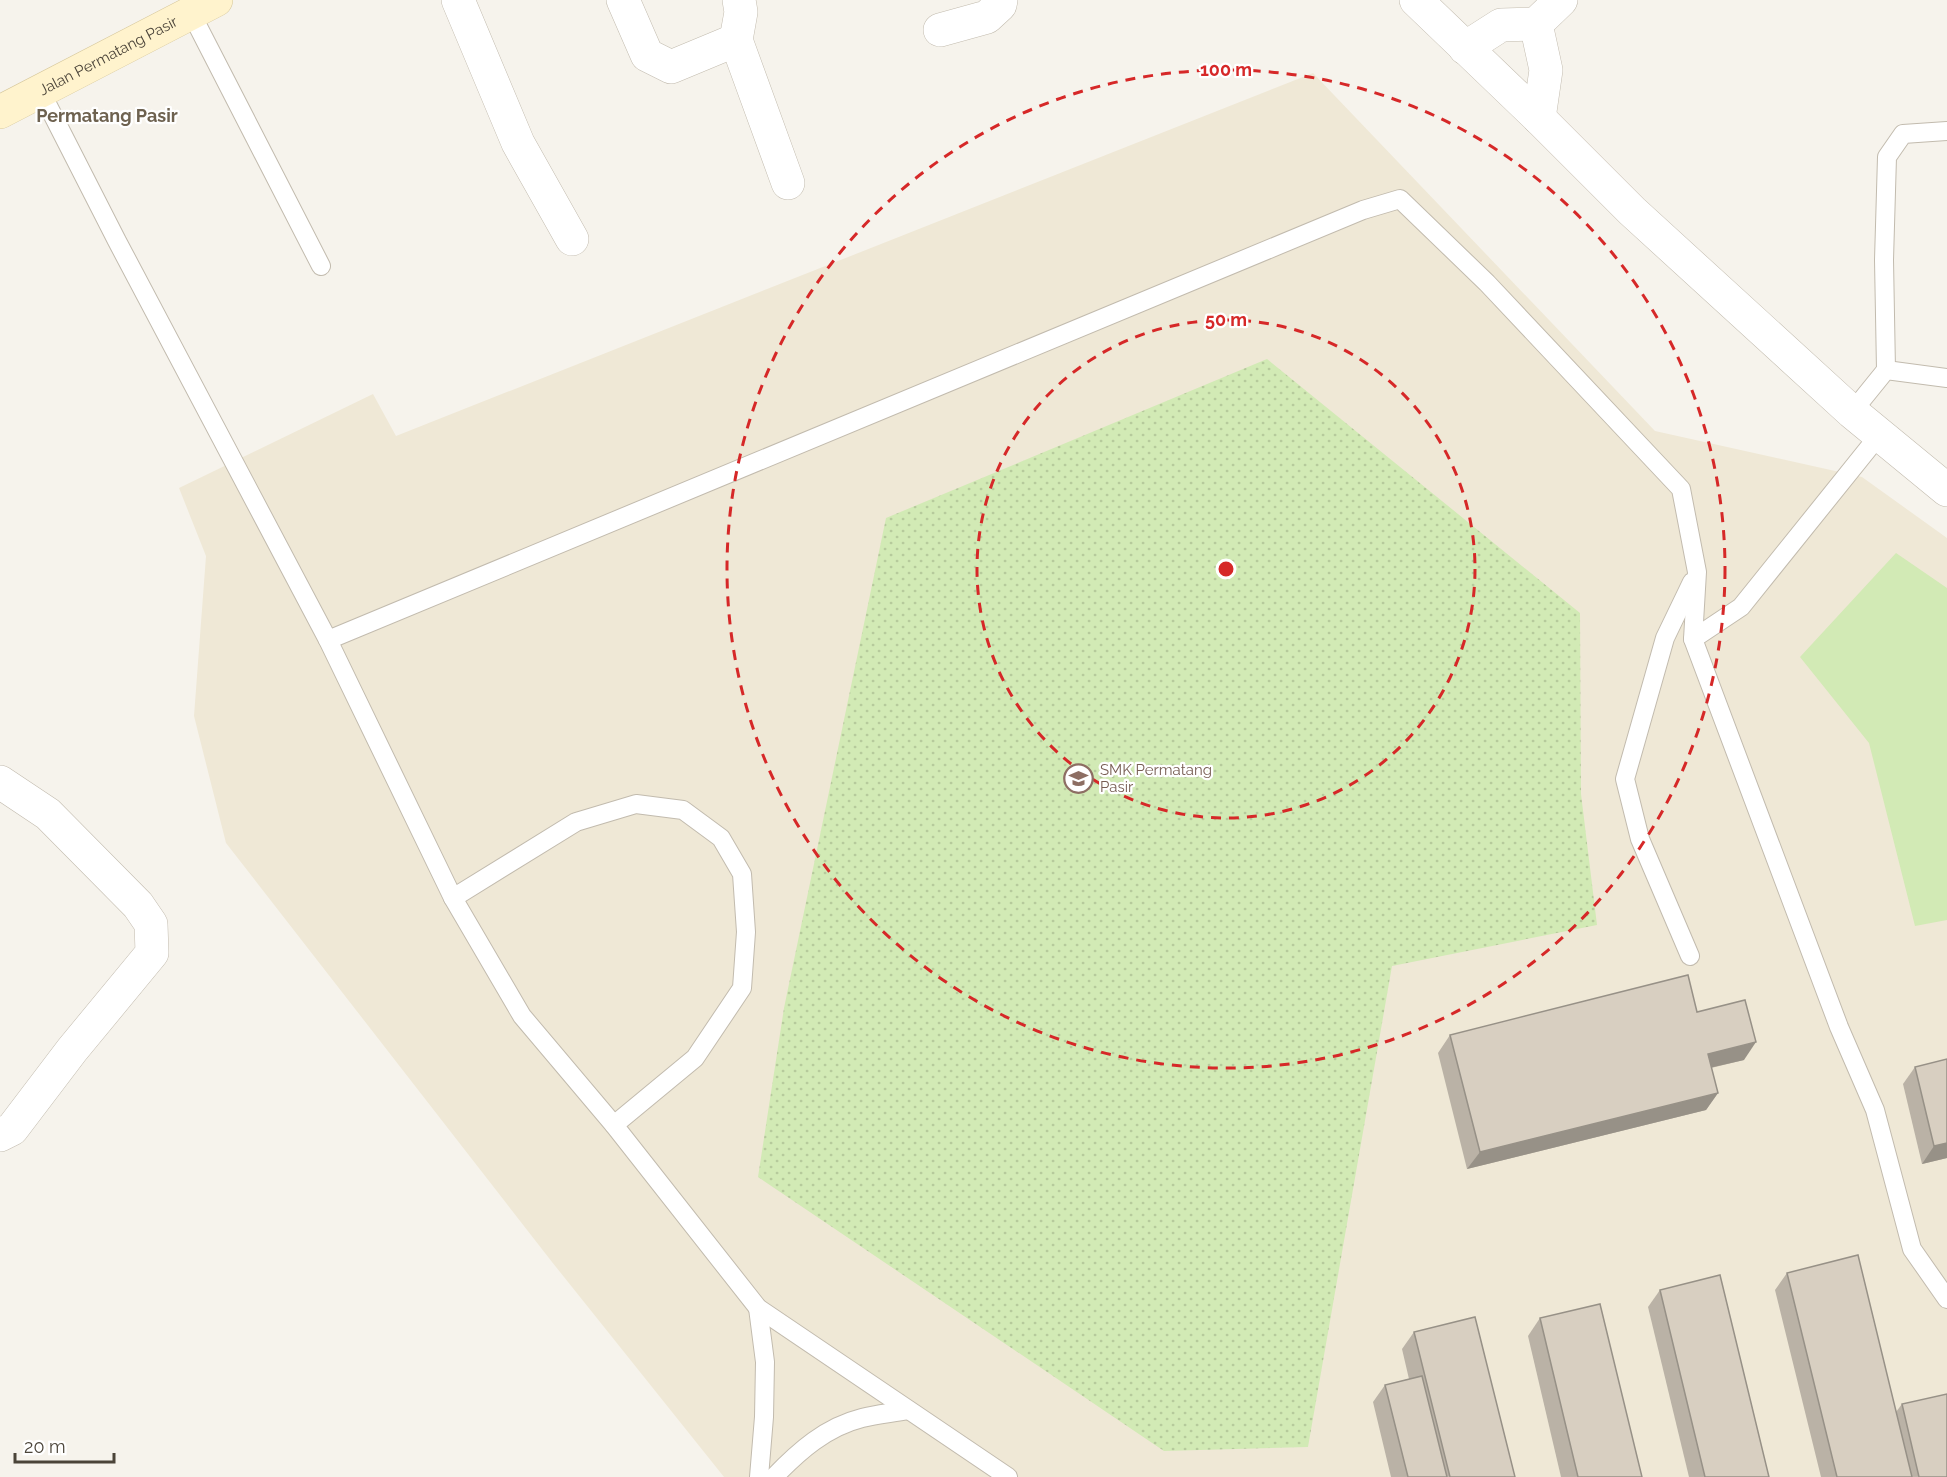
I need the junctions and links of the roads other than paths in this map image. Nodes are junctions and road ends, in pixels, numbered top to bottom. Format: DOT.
graph roads {
  1 [pos="458,0"];
  2 [pos="622,0"];
  3 [pos="739,0"];
  4 [pos="1001,0"];
  5 [pos="1416,0"];
  6 [pos="1561,0"];
  7 [pos="203,6"];
  8 [pos="1536,24"];
  9 [pos="940,30"];
  10 [pos="736,40"];
  11 [pos="1465,48"];
  12 [pos="41,92"];
  13 [pos="0,112"];
  14 [pos="1539,118"];
  15 [pos="1947,131"];
  16 [pos="788,183"];
  17 [pos="572,239"];
  18 [pos="321,266"];
  19 [pos="1886,370"];
  20 [pos="1947,378"];
  21 [pos="1852,412"];
  22 [pos="1880,434"];
  23 [pos="1947,490"];
  24 [pos="1697,572"];
  25 [pos="1693,639"];
  26 [pos="328,640"];
  27 [pos="0,782"];
  28 [pos="453,898"];
  29 [pos="1690,956"];
  30 [pos="614,1125"];
  31 [pos="0,1135"];
  32 [pos="1947,1299"];
  33 [pos="758,1308"];
  34 [pos="908,1410"];
  35 [pos="759,1477"];
  36 [pos="774,1477"];
  37 [pos="1008,1477"];
  1 -- 17 [label="street"];
  2 -- 10 [label="street"];
  3 -- 10 [label="street"];
  4 -- 9 [label="street"];
  5 -- 11 [label="street"];
  6 -- 8 [label="street"];
  7 -- 12 [label="main road, Jalan Permatang Pasir"];
  7 -- 18 [label="lane"];
  8 -- 11 [label="street"];
  8 -- 14 [label="street"];
  10 -- 16 [label="street"];
  11 -- 14 [label="street"];
  12 -- 13 [label="main road, Jalan Permatang Pasir"];
  12 -- 26 [label="lane"];
  14 -- 21 [label="street"];
  15 -- 19 [label="lane"];
  19 -- 20 [label="lane"];
  19 -- 21 [label="lane"];
  21 -- 22 [label="street"];
  22 -- 23 [label="street"];
  22 -- 25 [label="lane"];
  24 -- 25 [label="lane"];
  24 -- 26 [label="lane"];
  24 -- 29 [label="lane"];
  25 -- 32 [label="lane"];
  26 -- 28 [label="lane"];
  27 -- 31 [label="street"];
  28 -- 30 [label="lane"];
  28 -- 30 [label="lane"];
  30 -- 33 [label="lane"];
  33 -- 34 [label="lane"];
  33 -- 35 [label="lane"];
  34 -- 36 [label="lane"];
  34 -- 37 [label="lane"];
}
